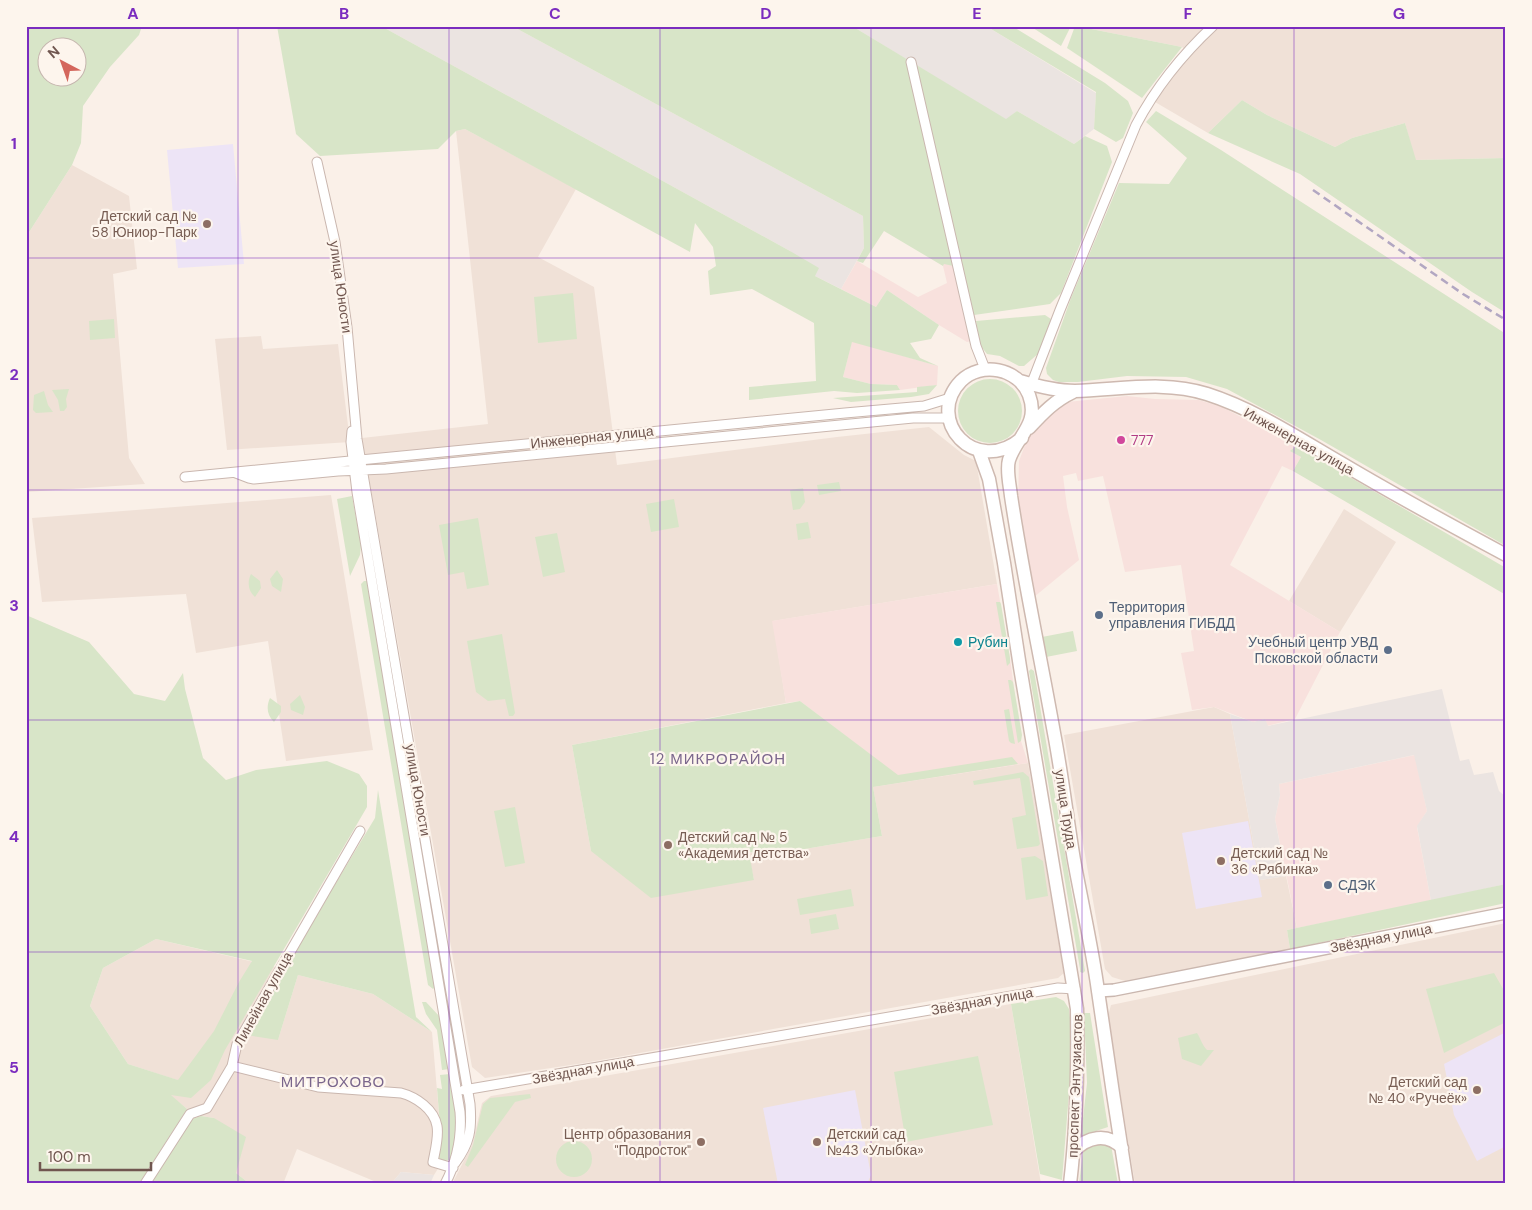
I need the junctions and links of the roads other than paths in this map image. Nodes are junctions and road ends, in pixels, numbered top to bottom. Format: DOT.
graph roads {
  1 [pos="1213,26"];
  2 [pos="911,62"];
  3 [pos="317,162"];
  4 [pos="985,369"];
  5 [pos="1026,383"];
  6 [pos="1075,391"];
  7 [pos="950,398"];
  8 [pos="949,418"];
  9 [pos="1024,435"];
  10 [pos="979,451"];
  11 [pos="358,465"];
  12 [pos="185,477"];
  13 [pos="1506,555"];
  14 [pos="360,831"];
  15 [pos="1506,913"];
  16 [pos="1075,989"];
  17 [pos="1098,991"];
  18 [pos="232,1066"];
  19 [pos="468,1090"];
  20 [pos="458,1091"];
  21 [pos="1122,1148"];
  22 [pos="1074,1151"];
  23 [pos="454,1165"];
  24 [pos="145,1184"];
  25 [pos="445,1184"];
  26 [pos="1070,1184"];
  27 [pos="1127,1184"];
  1 -- 5 [label="street"];
  2 -- 4 [label="street"];
  3 -- 11 [label="street, улица Юности"];
  4 -- 5 [label="main road, Инженерная улица"];
  4 -- 7 [label="main road"];
  5 -- 6 [label="main road, Инженерная улица"];
  5 -- 9 [label="main road"];
  6 -- 9 [label="main road, Инженерная улица"];
  6 -- 13 [label="main road, Инженерная улица"];
  7 -- 8 [label="main road"];
  7 -- 11 [label="street, Инженерная улица"];
  8 -- 10 [label="main road"];
  8 -- 11 [label="street, Инженерная улица"];
  9 -- 10 [label="main road, Инженерная улица"];
  9 -- 17 [label="main road, улица Труда"];
  10 -- 16 [label="main road, улица Труда"];
  11 -- 12 [label="street, Инженерная улица"];
  11 -- 19 [label="street, улица Юности"];
  11 -- 20 [label="street, улица Юности"];
  14 -- 18 [label="street, Линейная улица"];
  15 -- 17 [label="street, Звёздная улица"];
  16 -- 17 [label="main road, Звёздная улица"];
  16 -- 19 [label="street, Звёздная улица"];
  16 -- 22 [label="main road, проспект Энтузиастов"];
  17 -- 21 [label="main road, улица Труда"];
  18 -- 23 [label="street"];
  18 -- 24 [label="street, Линейная улица"];
  19 -- 20 [label="street, Звёздная улица"];
  19 -- 23 [label="street, улица Юности"];
  20 -- 23 [label="street, улица Юности"];
  21 -- 22 [label="main road"];
  21 -- 27 [label="main road, улица Труда"];
  22 -- 26 [label="main road, проспект Энтузиастов"];
  23 -- 25 [label="street, улица Юности"];
}
